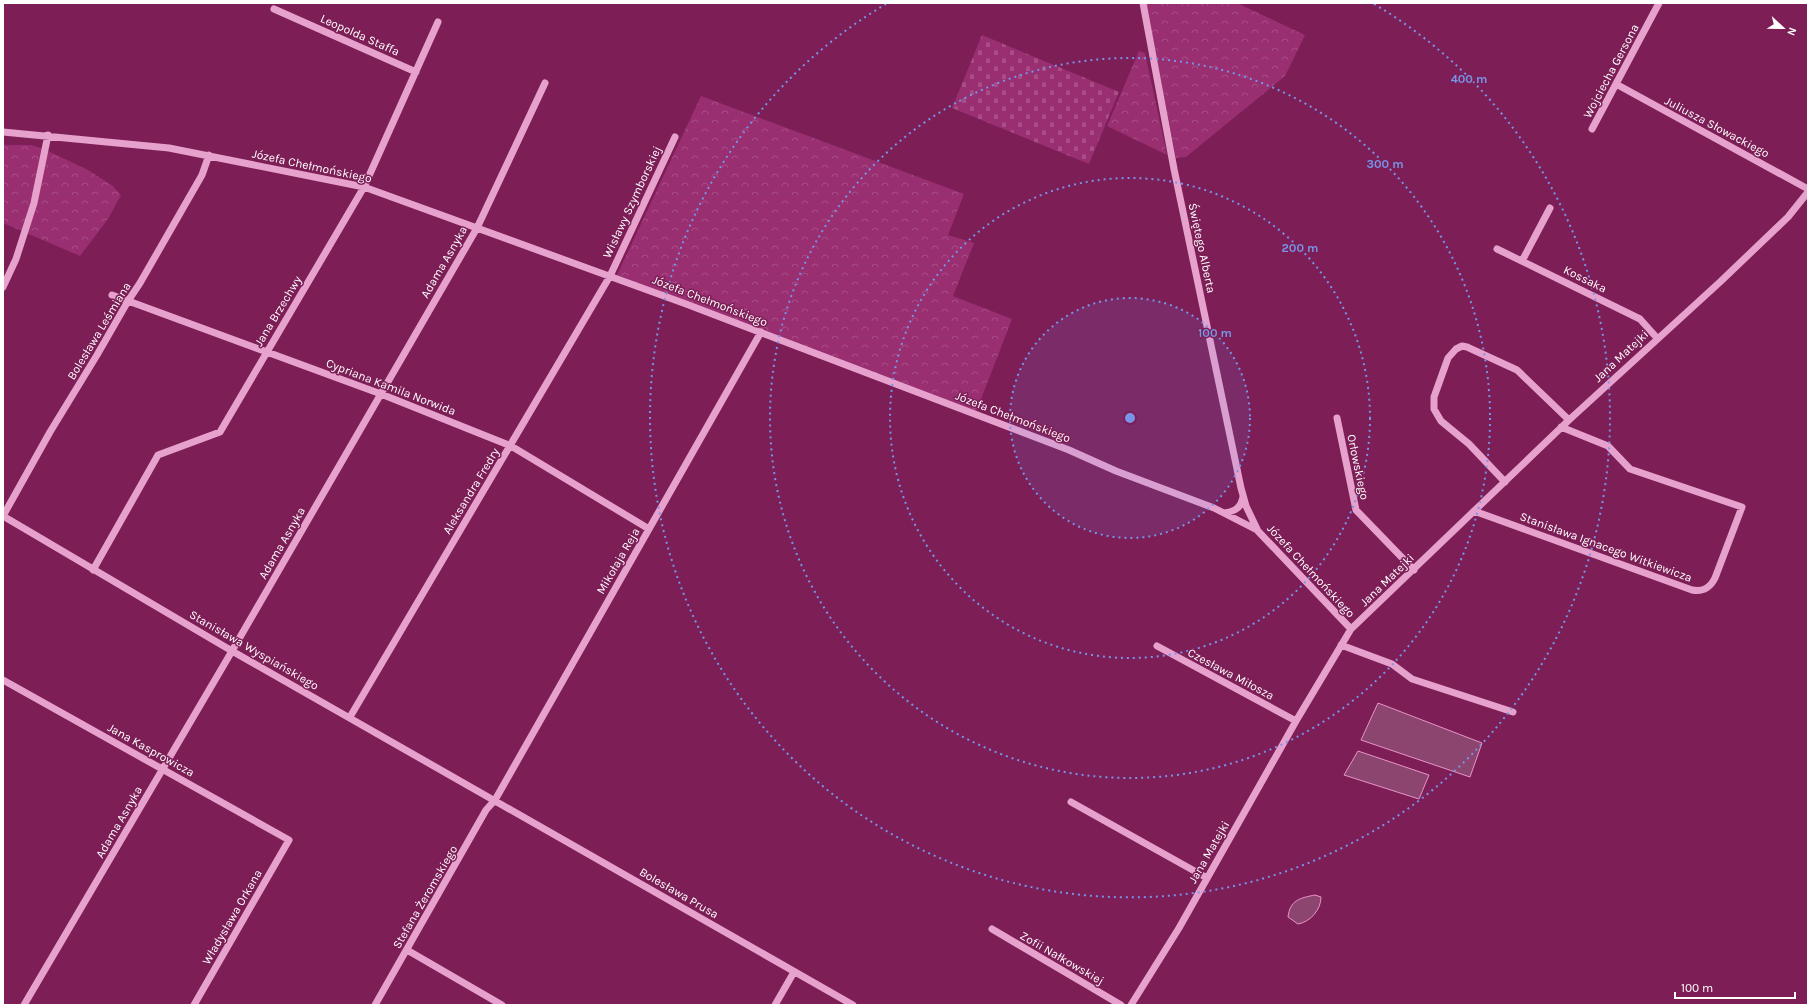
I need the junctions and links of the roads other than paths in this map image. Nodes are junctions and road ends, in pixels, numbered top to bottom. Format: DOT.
graph roads {
  1 [pos="1142,3"];
  2 [pos="1659,3"];
  3 [pos="274,9"];
  4 [pos="438,22"];
  5 [pos="416,72"];
  6 [pos="545,83"];
  7 [pos="1616,84"];
  8 [pos="1592,129"];
  9 [pos="3,132"];
  10 [pos="48,135"];
  11 [pos="675,137"];
  12 [pos="209,155"];
  13 [pos="364,187"];
  14 [pos="1808,189"];
  15 [pos="1808,192"];
  16 [pos="1550,208"];
  17 [pos="477,228"];
  18 [pos="1497,248"];
  19 [pos="1522,261"];
  20 [pos="610,276"];
  21 [pos="3,287"];
  22 [pos="112,295"];
  23 [pos="128,301"];
  24 [pos="761,332"];
  25 [pos="1657,338"];
  26 [pos="266,352"];
  27 [pos="381,394"];
  28 [pos="1337,418"];
  29 [pos="1569,420"];
  30 [pos="1561,427"];
  31 [pos="511,446"];
  32 [pos="1505,482"];
  33 [pos="1243,497"];
  34 [pos="1474,511"];
  35 [pos="1226,513"];
  36 [pos="3,516"];
  37 [pos="649,529"];
  38 [pos="1258,530"];
  39 [pos="93,570"];
  40 [pos="1414,570"];
  41 [pos="1351,629"];
  42 [pos="1341,645"];
  43 [pos="1157,646"];
  44 [pos="232,651"];
  45 [pos="3,680"];
  46 [pos="1513,712"];
  47 [pos="350,717"];
  48 [pos="1296,721"];
  49 [pos="163,769"];
  50 [pos="495,800"];
  51 [pos="1072,802"];
  52 [pos="289,840"];
  53 [pos="1207,878"];
  54 [pos="992,929"];
  55 [pos="407,950"];
  56 [pos="794,972"];
  57 [pos="24,1005"];
  58 [pos="194,1005"];
  59 [pos="375,1005"];
  60 [pos="502,1005"];
  61 [pos="775,1005"];
  62 [pos="853,1005"];
  63 [pos="1120,1005"];
  64 [pos="1131,1005"];
  1 -- 33 [label="street, Świętego Alberta"];
  2 -- 7 [label="street, Wojciecha Gersona"];
  3 -- 5 [label="street, Leopolda Staffa"];
  4 -- 5 [label="street, Jana Brzechwy"];
  5 -- 13 [label="street, Jana Brzechwy"];
  6 -- 17 [label="street, Adama Asnyka"];
  7 -- 8 [label="street, Wojciecha Gersona"];
  7 -- 14 [label="street, Juliusza Słowackiego"];
  9 -- 10 [label="street, Józefa Chełmońskiego"];
  10 -- 12 [label="street, Józefa Chełmońskiego"];
  10 -- 21 [label="street"];
  11 -- 20 [label="street, Wisławy Szymborskiej"];
  12 -- 13 [label="street, Józefa Chełmońskiego"];
  12 -- 23 [label="street, Bolesława Leśmiana"];
  13 -- 17 [label="street, Józefa Chełmońskiego"];
  13 -- 26 [label="street, Jana Brzechwy"];
  15 -- 25 [label="street, Jana Matejki"];
  16 -- 19 [label="street"];
  17 -- 20 [label="street, Józefa Chełmońskiego"];
  17 -- 27 [label="street, Adama Asnyka"];
  18 -- 19 [label="street, Kossaka"];
  19 -- 25 [label="street, Kossaka"];
  20 -- 24 [label="street, Józefa Chełmońskiego"];
  20 -- 31 [label="street, Aleksandra Fredry"];
  22 -- 23 [label="street, Cypriana Kamila Norwida"];
  23 -- 26 [label="street, Cypriana Kamila Norwida"];
  23 -- 36 [label="street, Bolesława Leśmiana"];
  24 -- 35 [label="street, Józefa Chełmońskiego"];
  24 -- 37 [label="street, Mikołaja Reja"];
  25 -- 29 [label="street, Jana Matejki"];
  26 -- 27 [label="street, Cypriana Kamila Norwida"];
  26 -- 39 [label="street, Jana Brzechwy"];
  27 -- 31 [label="street, Cypriana Kamila Norwida"];
  27 -- 44 [label="street, Adama Asnyka"];
  28 -- 40 [label="street, Orłowskiego"];
  29 -- 30 [label="street, Jana Matejki"];
  29 -- 32 [label="street"];
  30 -- 32 [label="street, Jana Matejki"];
  30 -- 34 [label="street, Stanisława Ignacego Witkiewicza"];
  31 -- 37 [label="street, Cypriana Kamila Norwida"];
  31 -- 47 [label="street, Aleksandra Fredry"];
  32 -- 34 [label="street, Jana Matejki"];
  33 -- 35 [label="street"];
  33 -- 38 [label="street, Świętego Alberta"];
  34 -- 40 [label="street, Jana Matejki"];
  35 -- 38 [label="street, Józefa Chełmońskiego"];
  36 -- 39 [label="street, Stanisława Wyspiańskiego"];
  37 -- 50 [label="street, Mikołaja Reja"];
  38 -- 41 [label="street, Józefa Chełmońskiego"];
  39 -- 44 [label="street, Stanisława Wyspiańskiego"];
  40 -- 41 [label="street, Jana Matejki"];
  41 -- 42 [label="street, Jana Matejki"];
  42 -- 46 [label="street"];
  42 -- 48 [label="street, Jana Matejki"];
  43 -- 48 [label="street, Czesława Miłosza"];
  44 -- 47 [label="street, Stanisława Wyspiańskiego"];
  44 -- 49 [label="street, Adama Asnyka"];
  45 -- 49 [label="street, Jana Kasprowicza"];
  47 -- 50 [label="street, Stanisława Wyspiańskiego"];
  48 -- 53 [label="street, Jana Matejki"];
  49 -- 52 [label="street, Jana Kasprowicza"];
  49 -- 57 [label="street, Adama Asnyka"];
  50 -- 55 [label="street, Stefana Żeromskiego"];
  50 -- 56 [label="street, Bolesława Prusa"];
  51 -- 53 [label="street"];
  52 -- 58 [label="street, Władysława Orkana"];
  53 -- 64 [label="street, Jana Matejki"];
  54 -- 63 [label="street, Zofii Nałkowskiej"];
  55 -- 59 [label="street, Stefana Żeromskiego"];
  55 -- 60 [label="street"];
  56 -- 61 [label="street"];
  56 -- 62 [label="street, Bolesława Prusa"];
}
